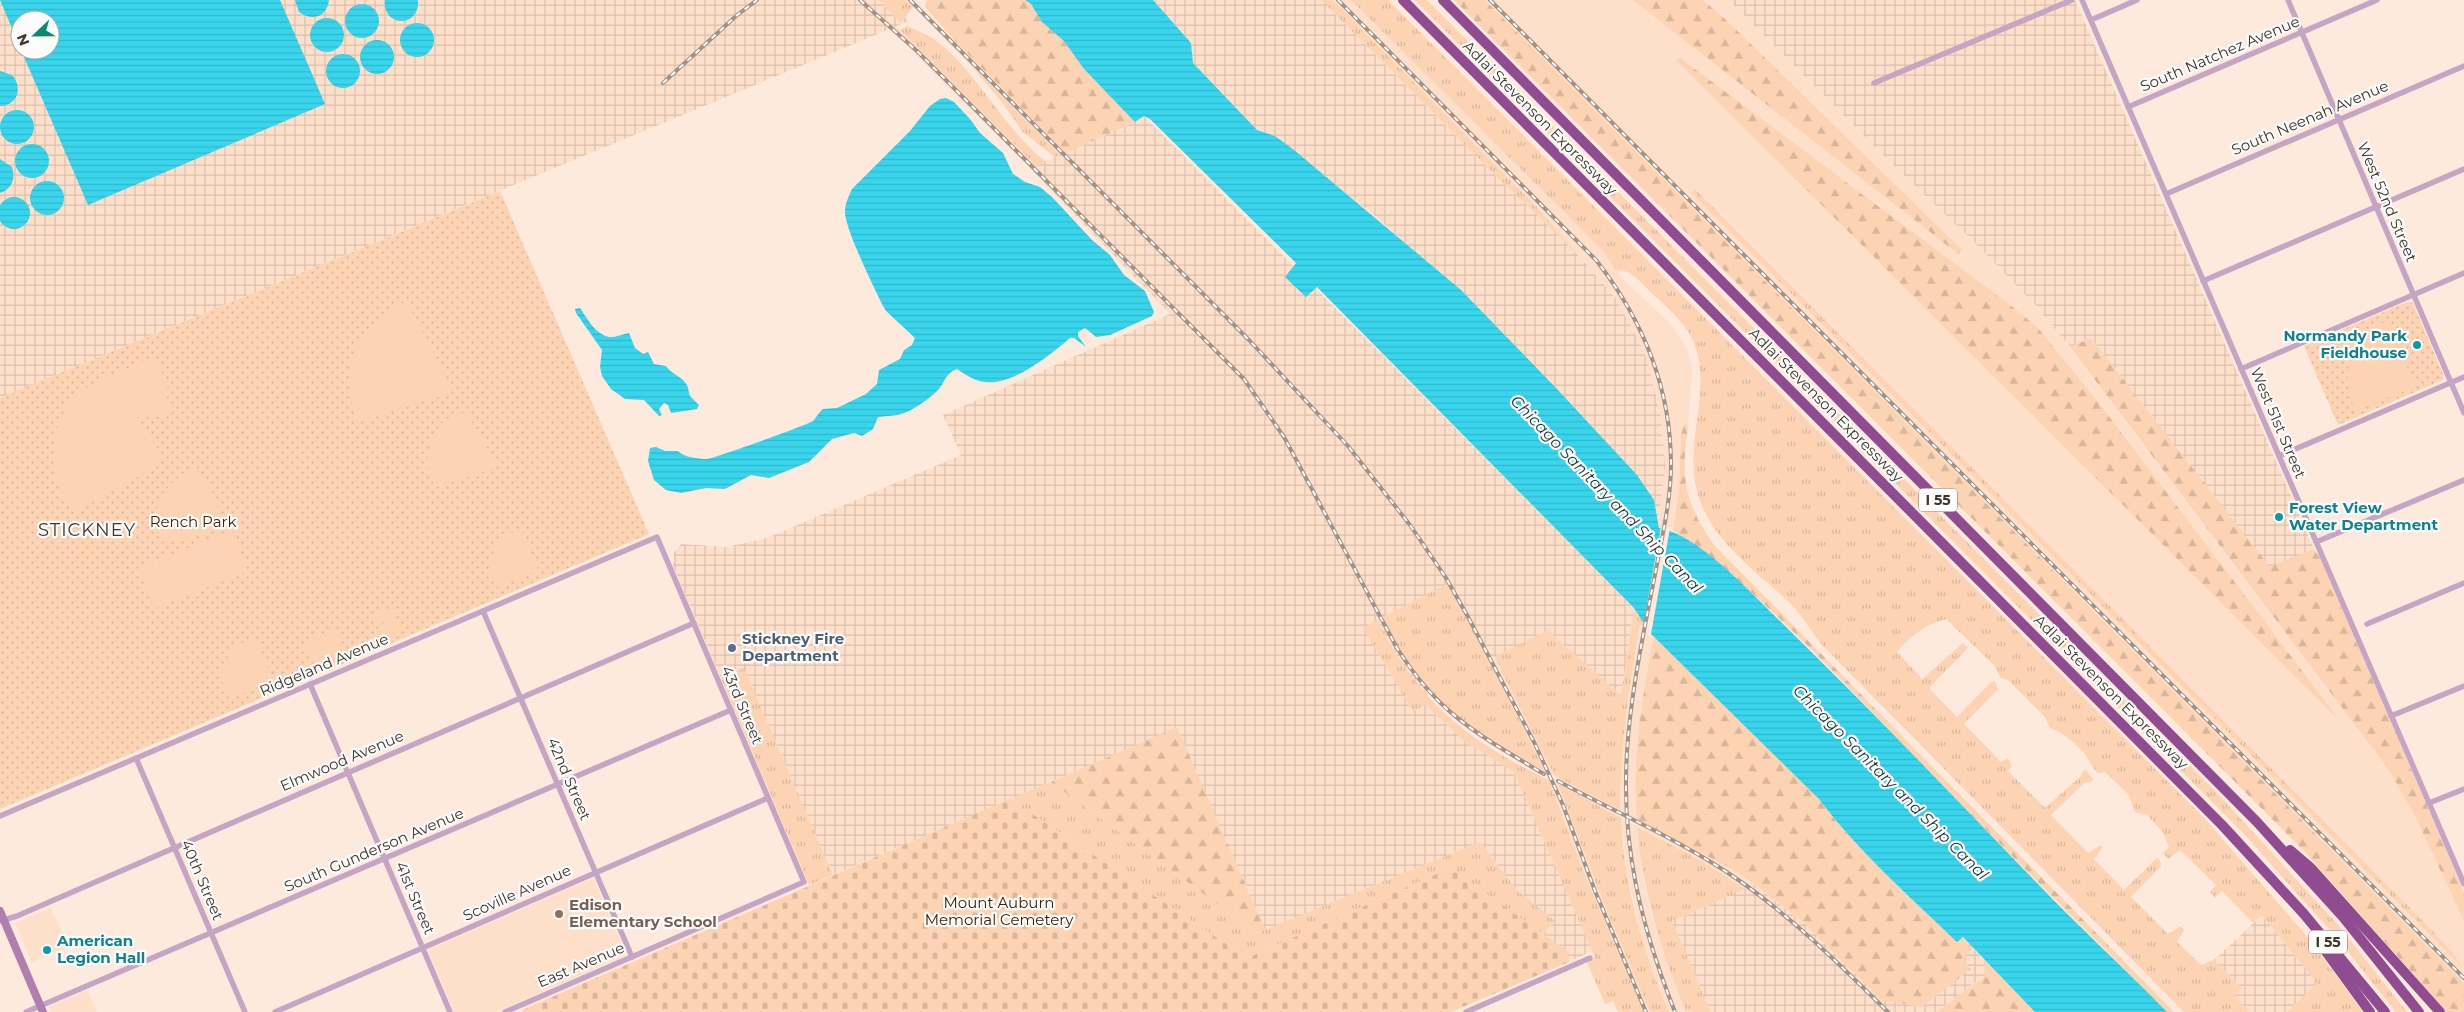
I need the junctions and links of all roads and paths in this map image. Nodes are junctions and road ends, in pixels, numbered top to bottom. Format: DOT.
graph roads {
  1 [pos="1403,0"];
  2 [pos="1444,0"];
  3 [pos="2072,0"];
  4 [pos="2082,0"];
  5 [pos="2137,0"];
  6 [pos="2288,0"];
  7 [pos="2377,0"];
  8 [pos="2091,20"];
  9 [pos="2302,32"];
  10 [pos="2464,66"];
  11 [pos="1874,83"];
  12 [pos="2128,107"];
  13 [pos="2339,119"];
  14 [pos="2464,169"];
  15 [pos="2166,194"];
  16 [pos="2376,207"];
  17 [pos="2464,273"];
  18 [pos="2204,281"];
  19 [pos="2413,294"];
  20 [pos="2241,369"];
  21 [pos="2464,377"];
  22 [pos="2451,382"];
  23 [pos="2464,413"];
  24 [pos="2279,456"];
  25 [pos="2464,480"];
  26 [pos="657,537"];
  27 [pos="2316,542"];
  28 [pos="2464,583"];
  29 [pos="483,611"];
  30 [pos="694,623"];
  31 [pos="2367,624"];
  32 [pos="310,684"];
  33 [pos="2464,686"];
  34 [pos="520,698"];
  35 [pos="731,710"];
  36 [pos="2392,716"];
  37 [pos="136,758"];
  38 [pos="348,772"];
  39 [pos="558,785"];
  40 [pos="2464,789"];
  41 [pos="768,798"];
  42 [pos="2429,803"];
  43 [pos="0,816"];
  44 [pos="2258,822"];
  45 [pos="174,848"];
  46 [pos="385,859"];
  47 [pos="596,873"];
  48 [pos="2269,874"];
  49 [pos="804,882"];
  50 [pos="2464,884"];
  51 [pos="0,911"];
  52 [pos="2,920"];
  53 [pos="212,934"];
  54 [pos="423,948"];
  55 [pos="632,957"];
  56 [pos="1590,958"];
  57 [pos="42,1009"];
  58 [pos="1479,1009"];
  59 [pos="26,1012"];
  60 [pos="245,1012"];
  61 [pos="275,1012"];
  62 [pos="450,1012"];
  63 [pos="505,1012"];
  64 [pos="1466,1012"];
  65 [pos="2370,1012"];
  66 [pos="2385,1012"];
  67 [pos="2419,1012"];
  68 [pos="2440,1012"];
  1 -- 48 [label="highway, Adlai Stevenson Expressway / I 55"];
  2 -- 44 [label="highway, Adlai Stevenson Expressway / I 55"];
  3 -- 11 [label="street"];
  4 -- 8 [label="street, West 51st Street"];
  5 -- 8 [label="street"];
  6 -- 9 [label="street, West 52nd Street"];
  7 -- 9 [label="street, South Natchez Avenue"];
  8 -- 12 [label="street, West 51st Street"];
  9 -- 12 [label="street, South Natchez Avenue"];
  9 -- 13 [label="street, West 52nd Street"];
  10 -- 13 [label="street, South Neenah Avenue"];
  12 -- 15 [label="street, West 51st Street"];
  13 -- 15 [label="street, South Neenah Avenue"];
  13 -- 16 [label="street, West 52nd Street"];
  14 -- 16 [label="street"];
  15 -- 18 [label="street, West 51st Street"];
  16 -- 18 [label="street"];
  16 -- 19 [label="street, West 52nd Street"];
  17 -- 19 [label="street"];
  18 -- 20 [label="street, West 51st Street"];
  19 -- 20 [label="street"];
  19 -- 22 [label="street, West 52nd Street"];
  20 -- 24 [label="street, West 51st Street"];
  21 -- 22 [label="street"];
  22 -- 23 [label="street, West 52nd Street"];
  22 -- 24 [label="street"];
  24 -- 27 [label="street, West 51st Street"];
  25 -- 27 [label="street"];
  26 -- 29 [label="street, Ridgeland Avenue"];
  26 -- 30 [label="street, 43rd Street"];
  27 -- 36 [label="street, West 51st Street"];
  28 -- 31 [label="street"];
  29 -- 32 [label="street, Ridgeland Avenue"];
  29 -- 34 [label="street, 42nd Street"];
  30 -- 34 [label="street, Elmwood Avenue"];
  30 -- 35 [label="street, 43rd Street"];
  32 -- 37 [label="street, Ridgeland Avenue"];
  32 -- 38 [label="street, 41st Street"];
  33 -- 36 [label="street"];
  34 -- 38 [label="street, Elmwood Avenue"];
  34 -- 39 [label="street, 42nd Street"];
  35 -- 39 [label="street, South Gunderson Avenue"];
  35 -- 41 [label="street, 43rd Street"];
  36 -- 42 [label="street, West 51st Street"];
  37 -- 43 [label="street, Ridgeland Avenue"];
  37 -- 45 [label="street, 40th Street"];
  38 -- 45 [label="street, Elmwood Avenue"];
  38 -- 46 [label="street, 41st Street"];
  39 -- 46 [label="street, South Gunderson Avenue"];
  39 -- 47 [label="street, 42nd Street"];
  40 -- 42 [label="street"];
  41 -- 47 [label="street, Scoville Avenue"];
  41 -- 49 [label="street, 43rd Street"];
  42 -- 50 [label="street, West 51st Street"];
  44 -- 67 [label="highway, Adlai Stevenson Expressway / I 55"];
  44 -- 68 [label="highway"];
  45 -- 52 [label="street, Elmwood Avenue"];
  45 -- 53 [label="street, 40th Street"];
  46 -- 53 [label="street, South Gunderson Avenue"];
  46 -- 54 [label="street, 41st Street"];
  47 -- 54 [label="street, Scoville Avenue"];
  47 -- 55 [label="street, 42nd Street"];
  48 -- 65 [label="highway"];
  48 -- 66 [label="highway, Adlai Stevenson Expressway / I 55"];
  49 -- 55 [label="street, East Avenue"];
  51 -- 52 [label="main road"];
  52 -- 57 [label="main road"];
  53 -- 57 [label="street, South Gunderson Avenue"];
  53 -- 60 [label="street, 40th Street"];
  54 -- 61 [label="street, Scoville Avenue"];
  54 -- 62 [label="street, 41st Street"];
  55 -- 63 [label="street, East Avenue"];
  56 -- 58 [label="street"];
  57 -- 59 [label="street, South Gunderson Avenue"];
  58 -- 64 [label="street"];
}
